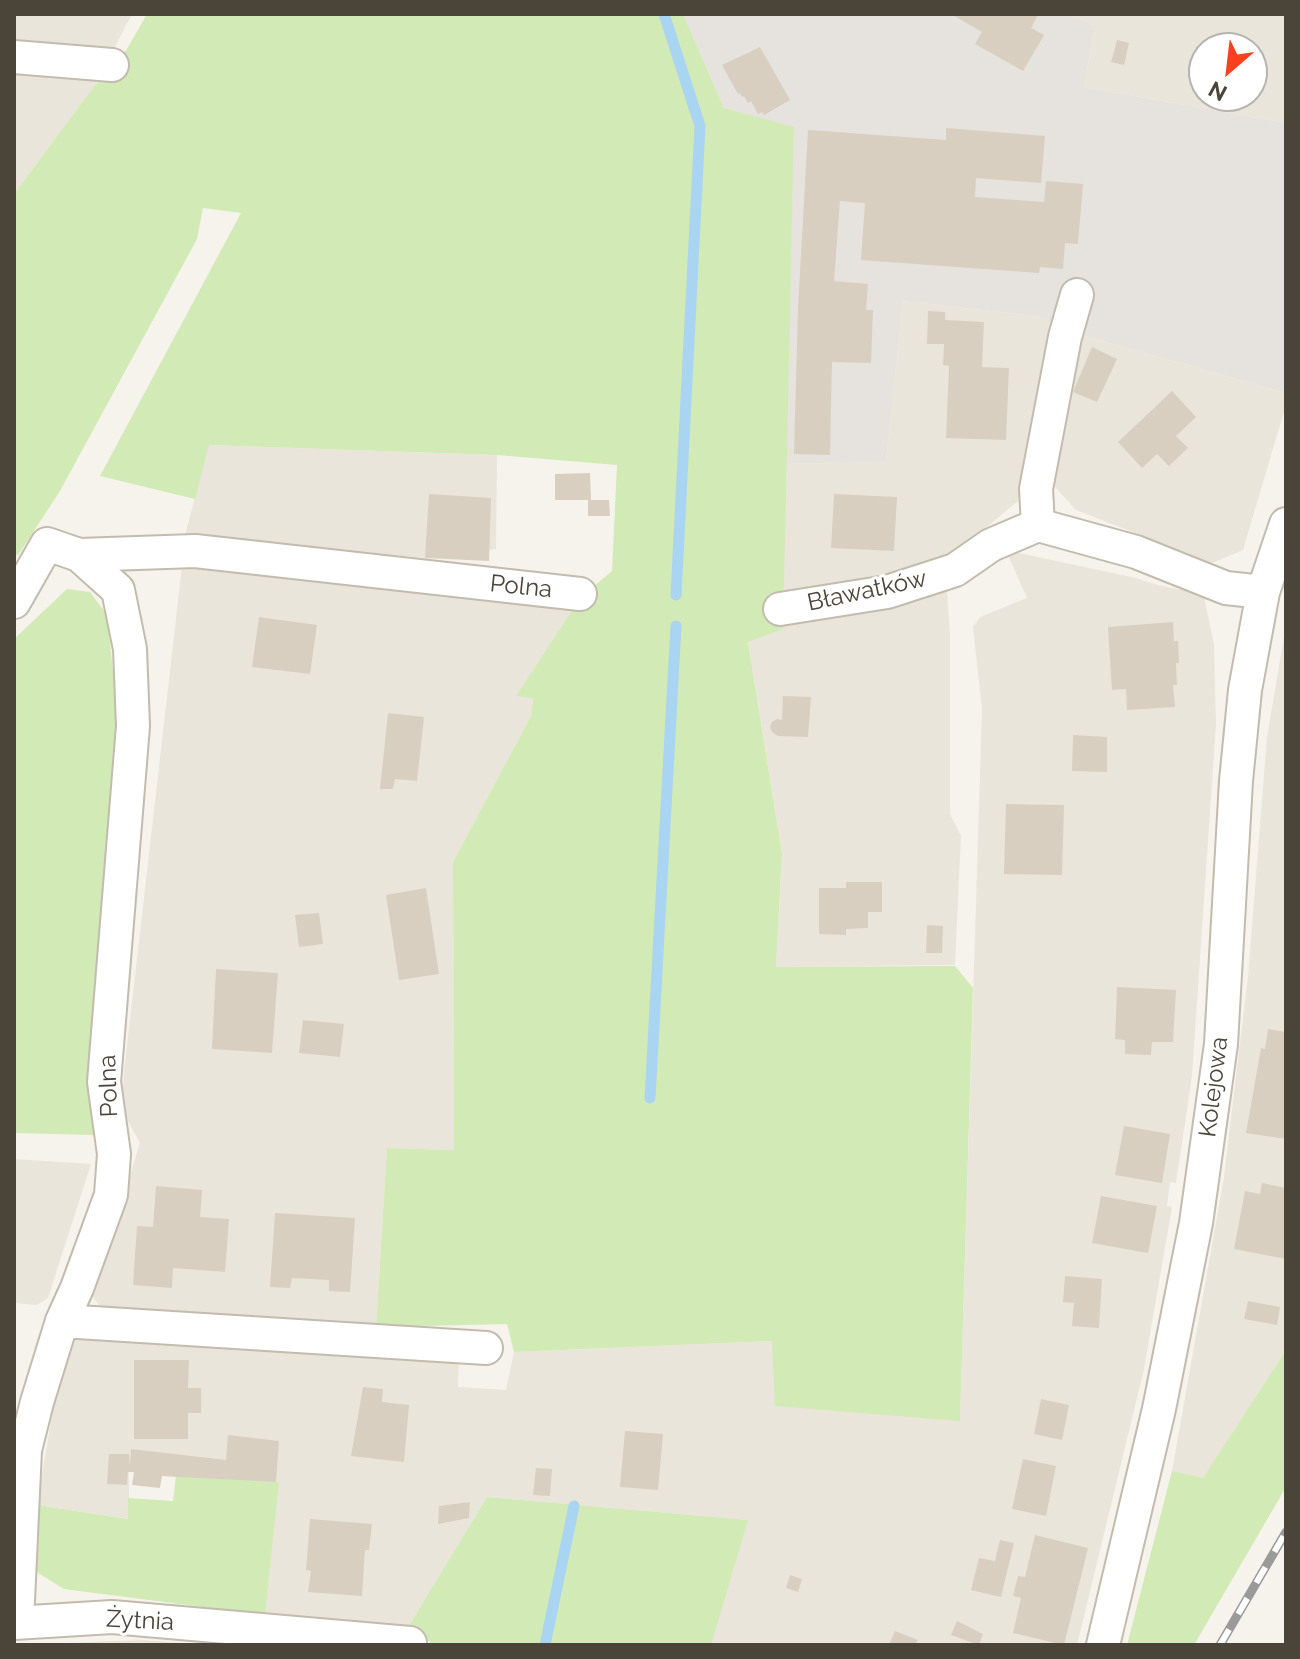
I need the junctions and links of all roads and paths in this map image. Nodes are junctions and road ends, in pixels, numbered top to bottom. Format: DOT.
graph roads {
  1 [pos="14,57"];
  2 [pos="112,65"];
  3 [pos="1077,295"];
  4 [pos="1286,524"];
  5 [pos="1038,525"];
  6 [pos="79,555"];
  7 [pos="1263,592"];
  8 [pos="580,594"];
  9 [pos="17,598"];
  10 [pos="780,609"];
  11 [pos="62,1321"];
  12 [pos="486,1348"];
  13 [pos="20,1450"];
  14 [pos="16,1623"];
  15 [pos="410,1643"];
  16 [pos="1103,1645"];
  1 -- 2 [label="street"];
  3 -- 5 [label="street"];
  4 -- 7 [label="street, Kolejowa"];
  5 -- 7 [label="street"];
  5 -- 10 [label="street, Bławatków"];
  6 -- 8 [label="street, Polna"];
  6 -- 9 [label="street, Polna"];
  6 -- 11 [label="street, Polna"];
  7 -- 16 [label="street, Kolejowa"];
  11 -- 12 [label="street"];
  11 -- 13 [label="street, Polna"];
  13 -- 14 [label="street, Polna"];
  14 -- 15 [label="street, Żytnia"];
}
